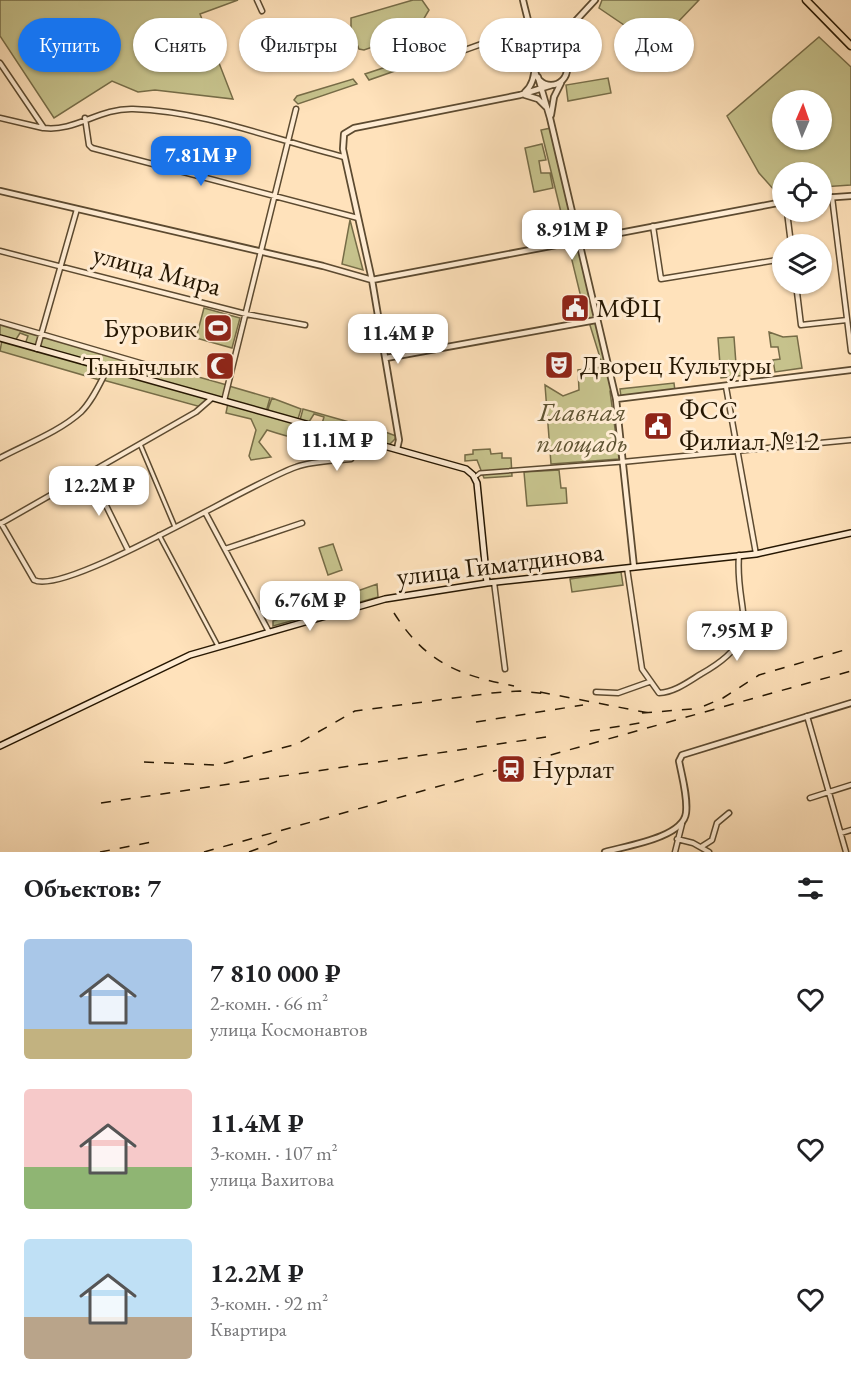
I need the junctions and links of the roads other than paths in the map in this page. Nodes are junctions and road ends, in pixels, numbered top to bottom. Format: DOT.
graph roads {
  1 [pos="257,0"];
  2 [pos="523,0"];
  3 [pos="595,0"];
  4 [pos="807,0"];
  5 [pos="262,11"];
  6 [pos="528,18"];
  7 [pos="578,18"];
  8 [pos="851,46"];
  9 [pos="0,63"];
  10 [pos="535,72"];
  11 [pos="537,72"];
  12 [pos="565,72"];
  13 [pos="538,77"];
  14 [pos="563,80"];
  15 [pos="552,85"];
  16 [pos="542,89"];
  17 [pos="520,95"];
  18 [pos="296,109"];
  19 [pos="549,111"];
  20 [pos="0,118"];
  21 [pos="85,118"];
  22 [pos="550,118"];
  23 [pos="44,128"];
  24 [pos="288,142"];
  25 [pos="344,156"];
  26 [pos="0,191"];
  27 [pos="274,195"];
  28 [pos="851,196"];
  29 [pos="832,197"];
  30 [pos="772,204"];
  31 [pos="77,209"];
  32 [pos="358,218"];
  33 [pos="653,226"];
  34 [pos="578,240"];
  35 [pos="0,251"];
  36 [pos="261,252"];
  37 [pos="772,261"];
  38 [pos="63,265"];
  39 [pos="372,280"];
  40 [pos="797,294"];
  41 [pos="246,314"];
  42 [pos="596,320"];
  43 [pos="847,320"];
  44 [pos="0,322"];
  45 [pos="305,325"];
  46 [pos="42,334"];
  47 [pos="0,338"];
  48 [pos="37,349"];
  49 [pos="851,351"];
  50 [pos="386,358"];
  51 [pos="147,365"];
  52 [pos="108,368"];
  53 [pos="851,370"];
  54 [pos="726,387"];
  55 [pos="212,398"];
  56 [pos="616,399"];
  57 [pos="224,401"];
  58 [pos="361,439"];
  59 [pos="851,440"];
  60 [pos="140,444"];
  61 [pos="397,449"];
  62 [pos="737,453"];
  63 [pos="0,458"];
  64 [pos="622,462"];
  65 [pos="90,473"];
  66 [pos="473,475"];
  67 [pos="205,512"];
  68 [pos="1,523"];
  69 [pos="302,523"];
  70 [pos="174,527"];
  71 [pos="851,533"];
  72 [pos="159,535"];
  73 [pos="225,549"];
  74 [pos="128,550"];
  75 [pos="756,554"];
  76 [pos="739,555"];
  77 [pos="631,568"];
  78 [pos="494,582"];
  79 [pos="487,583"];
  80 [pos="269,632"];
  81 [pos="218,646"];
  82 [pos="505,669"];
  83 [pos="649,682"];
  84 [pos="596,692"];
  85 [pos="851,703"];
  86 [pos="807,716"];
  87 [pos="0,746"];
  88 [pos="851,785"];
  89 [pos="829,792"];
  90 [pos="810,798"];
  91 [pos="729,813"];
  92 [pos="682,824"];
  93 [pos="851,830"];
  94 [pos="841,832"];
  95 [pos="677,839"];
  96 [pos="701,847"];
  97 [pos="605,852"];
  98 [pos="675,852"];
  99 [pos="709,852"];
  100 [pos="846,852"];
  1 -- 5 [label="street"];
  2 -- 6 [label="street"];
  3 -- 7 [label="street"];
  4 -- 8 [label="main road"];
  9 -- 23 [label="street"];
  10 -- 17 [label="street"];
  11 -- 13 [label="street"];
  12 -- 14 [label="street"];
  13 -- 15 [label="street"];
  13 -- 16 [label="street"];
  14 -- 15 [label="street"];
  14 -- 22 [label="street"];
  15 -- 16 [label="street"];
  16 -- 17 [label="street"];
  16 -- 19 [label="street"];
  17 -- 19 [label="street"];
  17 -- 25 [label="street"];
  18 -- 24 [label="street"];
  19 -- 22 [label="street"];
  20 -- 23 [label="street"];
  21 -- 23 [label="street"];
  21 -- 24 [label="street"];
  21 -- 27 [label="street"];
  22 -- 34 [label="street"];
  24 -- 25 [label="street"];
  24 -- 27 [label="street"];
  25 -- 32 [label="street"];
  26 -- 31 [label="street"];
  27 -- 32 [label="street"];
  27 -- 36 [label="street"];
  28 -- 29 [label="street"];
  29 -- 43 [label="street"];
  30 -- 33 [label="street"];
  31 -- 36 [label="street"];
  31 -- 38 [label="street"];
  32 -- 39 [label="street"];
  33 -- 34 [label="street"];
  33 -- 37 [label="street"];
  34 -- 39 [label="street"];
  34 -- 42 [label="street"];
  35 -- 38 [label="street, улица Мира"];
  36 -- 39 [label="street"];
  36 -- 41 [label="street"];
  38 -- 41 [label="street, улица Мира"];
  38 -- 46 [label="street"];
  39 -- 50 [label="street"];
  40 -- 43 [label="street"];
  41 -- 45 [label="street, улица Мира"];
  41 -- 57 [label="street"];
  42 -- 50 [label="street"];
  42 -- 56 [label="street"];
  43 -- 49 [label="street"];
  44 -- 46 [label="street"];
  46 -- 48 [label="street"];
  46 -- 51 [label="street"];
  47 -- 48 [label="main road"];
  48 -- 52 [label="main road"];
  50 -- 61 [label="street"];
  52 -- 55 [label="main road"];
  52 -- 63 [label="street"];
  53 -- 54 [label="street"];
  54 -- 56 [label="street"];
  54 -- 62 [label="street"];
  55 -- 57 [label="main road"];
  55 -- 60 [label="street"];
  56 -- 64 [label="street"];
  57 -- 58 [label="main road"];
  58 -- 61 [label="main road"];
  58 -- 67 [label="street"];
  59 -- 62 [label="street"];
  60 -- 65 [label="street"];
  60 -- 70 [label="street"];
  61 -- 66 [label="main road"];
  62 -- 64 [label="street"];
  62 -- 75 [label="street"];
  64 -- 66 [label="street"];
  64 -- 77 [label="street"];
  65 -- 68 [label="street"];
  65 -- 74 [label="street"];
  66 -- 79 [label="main road"];
  67 -- 70 [label="street"];
  67 -- 73 [label="street"];
  68 -- 74 [label="street"];
  69 -- 73 [label="street"];
  70 -- 72 [label="street"];
  71 -- 75 [label="main road, улица Гиматдинова"];
  72 -- 74 [label="street"];
  72 -- 81 [label="street"];
  73 -- 80 [label="street"];
  75 -- 76 [label="main road, улица Гиматдинова"];
  76 -- 77 [label="main road, улица Гиматдинова"];
  76 -- 83 [label="street"];
  77 -- 78 [label="main road, улица Гиматдинова"];
  77 -- 83 [label="street"];
  78 -- 79 [label="main road, улица Гиматдинова"];
  78 -- 82 [label="street"];
  79 -- 80 [label="main road, улица Гиматдинова"];
  80 -- 81 [label="main road, улица Гиматдинова"];
  81 -- 87 [label="main road, улица Гиматдинова"];
  83 -- 84 [label="street"];
  85 -- 86 [label="street"];
  86 -- 89 [label="street"];
  86 -- 92 [label="street"];
  88 -- 89 [label="street"];
  89 -- 90 [label="street"];
  89 -- 94 [label="street"];
  91 -- 96 [label="street"];
  92 -- 95 [label="street"];
  92 -- 97 [label="street"];
  93 -- 94 [label="street"];
  94 -- 100 [label="street"];
  95 -- 96 [label="street"];
  95 -- 98 [label="street"];
  96 -- 99 [label="street"];
}
